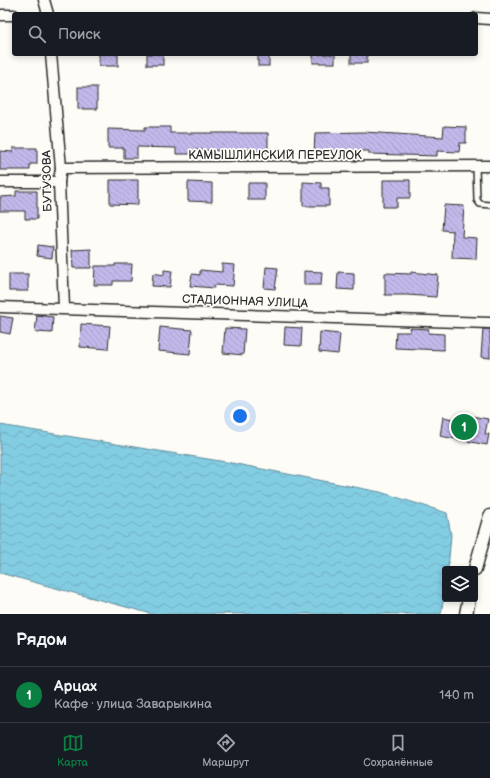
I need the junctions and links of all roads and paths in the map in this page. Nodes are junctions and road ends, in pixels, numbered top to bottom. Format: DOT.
graph roads {
  1 [pos="44,0"];
  2 [pos="47,12"];
  3 [pos="0,15"];
  4 [pos="12,15"];
  5 [pos="478,18"];
  6 [pos="490,19"];
  7 [pos="51,56"];
  8 [pos="476,166"];
  9 [pos="490,166"];
  10 [pos="61,168"];
  11 [pos="0,182"];
  12 [pos="59,182"];
  13 [pos="490,205"];
  14 [pos="0,307"];
  15 [pos="64,308"];
  16 [pos="490,323"];
  17 [pos="490,516"];
  18 [pos="476,566"];
  19 [pos="468,602"];
  20 [pos="466,614"];
  1 -- 2 [label="street"];
  3 -- 4 [label="street"];
  5 -- 6 [label="street"];
  7 -- 10 [label="street, БУТУЗОВА"];
  8 -- 9 [label="street, КАМЫШЛИНСКИЙ ПЕРЕУЛОК"];
  8 -- 10 [label="street, КАМЫШЛИНСКИЙ ПЕРЕУЛОК"];
  8 -- 13 [label="lane"];
  10 -- 12 [label="street, БУТУЗОВА"];
  11 -- 12 [label="street"];
  12 -- 15 [label="street, БУТУЗОВА"];
  14 -- 15 [label="street, СТАДИОННАЯ УЛИЦА"];
  15 -- 16 [label="street, СТАДИОННАЯ УЛИЦА"];
  17 -- 18 [label="street"];
  19 -- 20 [label="street"];
}
